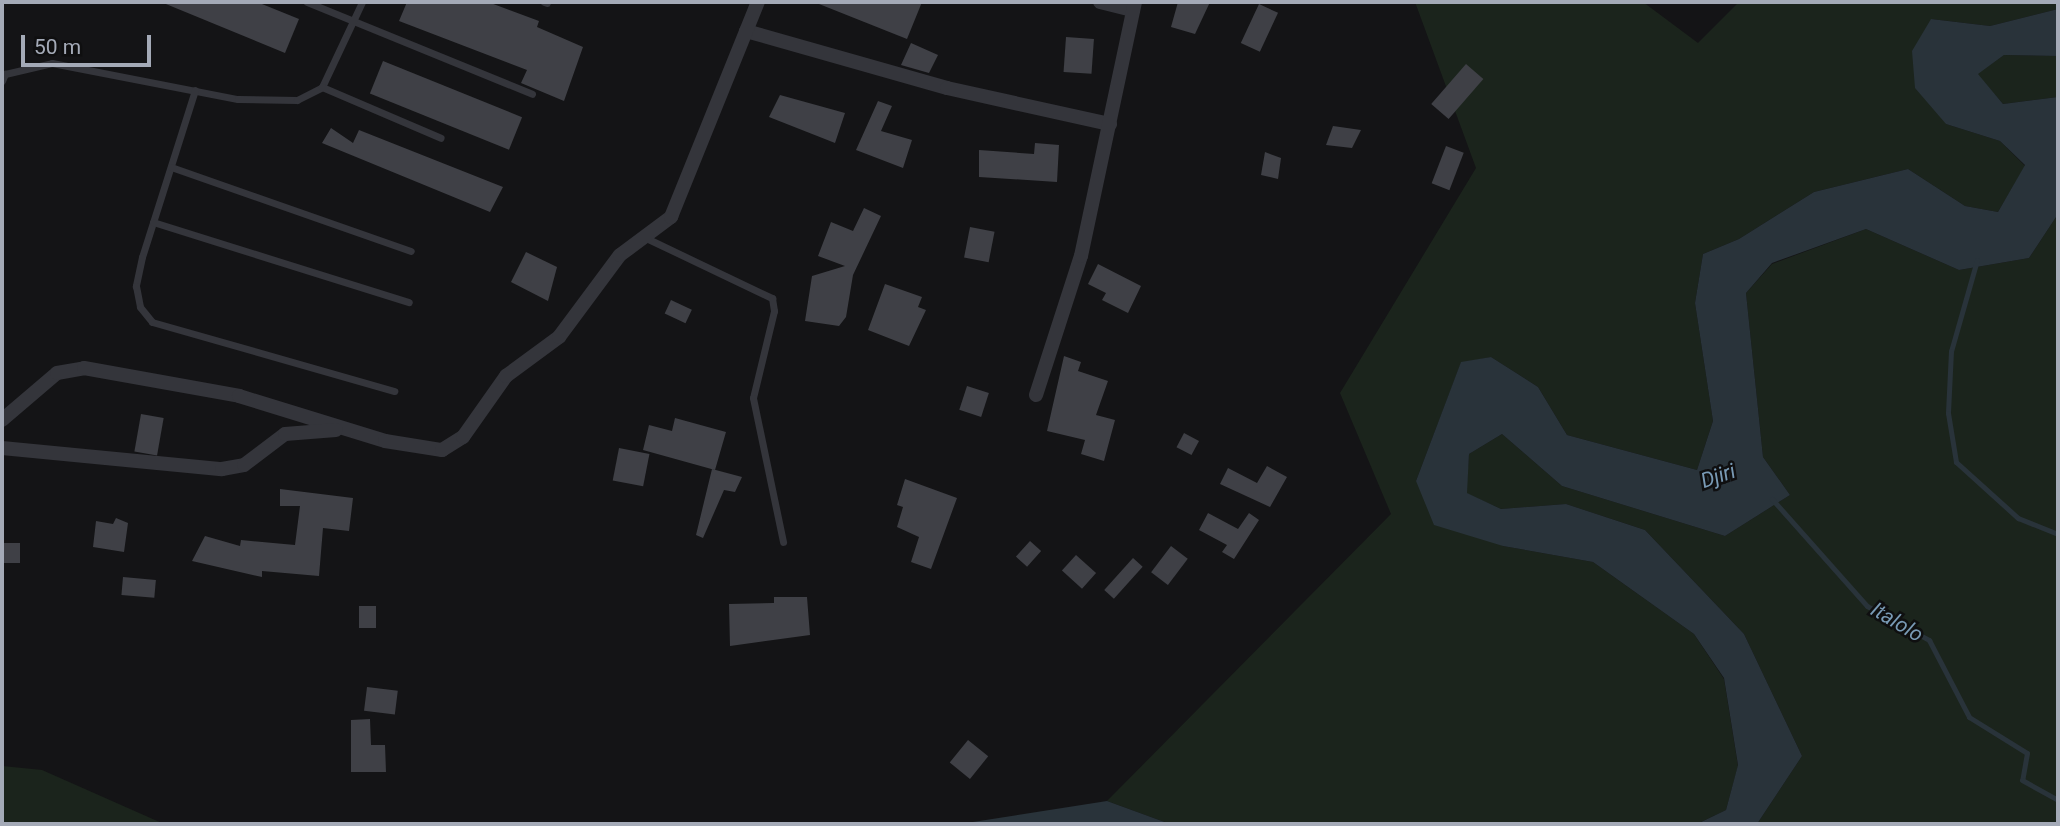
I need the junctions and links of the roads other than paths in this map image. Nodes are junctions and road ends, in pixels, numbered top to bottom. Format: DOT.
graph roads {
  1 [pos="307,2"];
  2 [pos="362,2"];
  3 [pos="758,2"];
  4 [pos="1100,2"];
  5 [pos="1134,6"];
  6 [pos="354,22"];
  7 [pos="746,31"];
  8 [pos="2,81"];
  9 [pos="322,88"];
  10 [pos="195,90"];
  11 [pos="532,94"];
  12 [pos="1110,124"];
  13 [pos="441,138"];
  14 [pos="171,167"];
  15 [pos="153,222"];
  16 [pos="646,238"];
  17 [pos="411,251"];
  18 [pos="409,302"];
  19 [pos="394,391"];
  20 [pos="1036,395"];
  21 [pos="2,420"];
  22 [pos="348,430"];
  23 [pos="2,448"];
  24 [pos="783,542"];
  1 -- 6 [label="lane"];
  2 -- 6 [label="lane"];
  3 -- 7 [label="street"];
  4 -- 5 [label="street"];
  5 -- 12 [label="street"];
  6 -- 9 [label="lane"];
  6 -- 11 [label="lane"];
  7 -- 12 [label="street"];
  7 -- 16 [label="street"];
  8 -- 10 [label="lane"];
  9 -- 10 [label="lane"];
  9 -- 13 [label="lane"];
  10 -- 14 [label="lane"];
  12 -- 20 [label="street"];
  14 -- 15 [label="lane"];
  14 -- 17 [label="lane"];
  15 -- 18 [label="lane"];
  15 -- 19 [label="lane"];
  16 -- 22 [label="street"];
  16 -- 24 [label="lane"];
  21 -- 22 [label="street"];
  22 -- 23 [label="street"];
}
